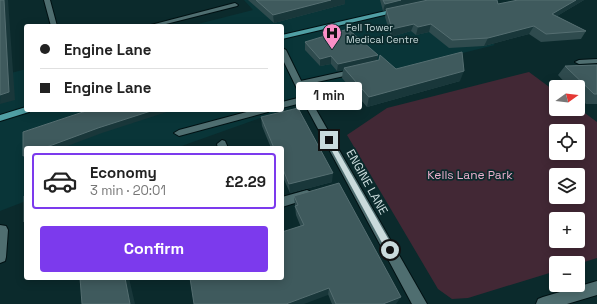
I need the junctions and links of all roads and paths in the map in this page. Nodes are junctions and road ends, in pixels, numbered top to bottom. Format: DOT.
graph roads {
  1 [pos="47,0"];
  2 [pos="235,5"];
  3 [pos="405,9"];
  4 [pos="53,24"];
  5 [pos="158,24"];
  6 [pos="284,37"];
  7 [pos="284,54"];
  8 [pos="579,62"];
  9 [pos="597,62"];
  10 [pos="366,68"];
  11 [pos="299,84"];
  12 [pos="306,99"];
  13 [pos="284,104"];
  14 [pos="24,111"];
  15 [pos="258,112"];
  16 [pos="0,118"];
  17 [pos="179,133"];
  18 [pos="352,182"];
  19 [pos="338,186"];
  20 [pos="317,192"];
  21 [pos="284,201"];
  22 [pos="2,230"];
  23 [pos="0,257"];
  24 [pos="597,288"];
  25 [pos="420,304"];
  26 [pos="543,304"];
  1 -- 4 [label="street"];
  2 -- 5 [label="street"];
  3 -- 6 [label="main road"];
  7 -- 11 [label="street, ENGINE LANE"];
  8 -- 9 [label="street"];
  10 -- 11 [label="street"];
  11 -- 12 [label="street, ENGINE LANE"];
  12 -- 13 [label="street"];
  12 -- 18 [label="street, ENGINE LANE"];
  14 -- 16 [label="main road"];
  15 -- 17 [label="street"];
  18 -- 19 [label="street"];
  18 -- 25 [label="street, ENGINE LANE"];
  20 -- 21 [label="street"];
  22 -- 23 [label="street"];
  24 -- 26 [label="street"];
}
